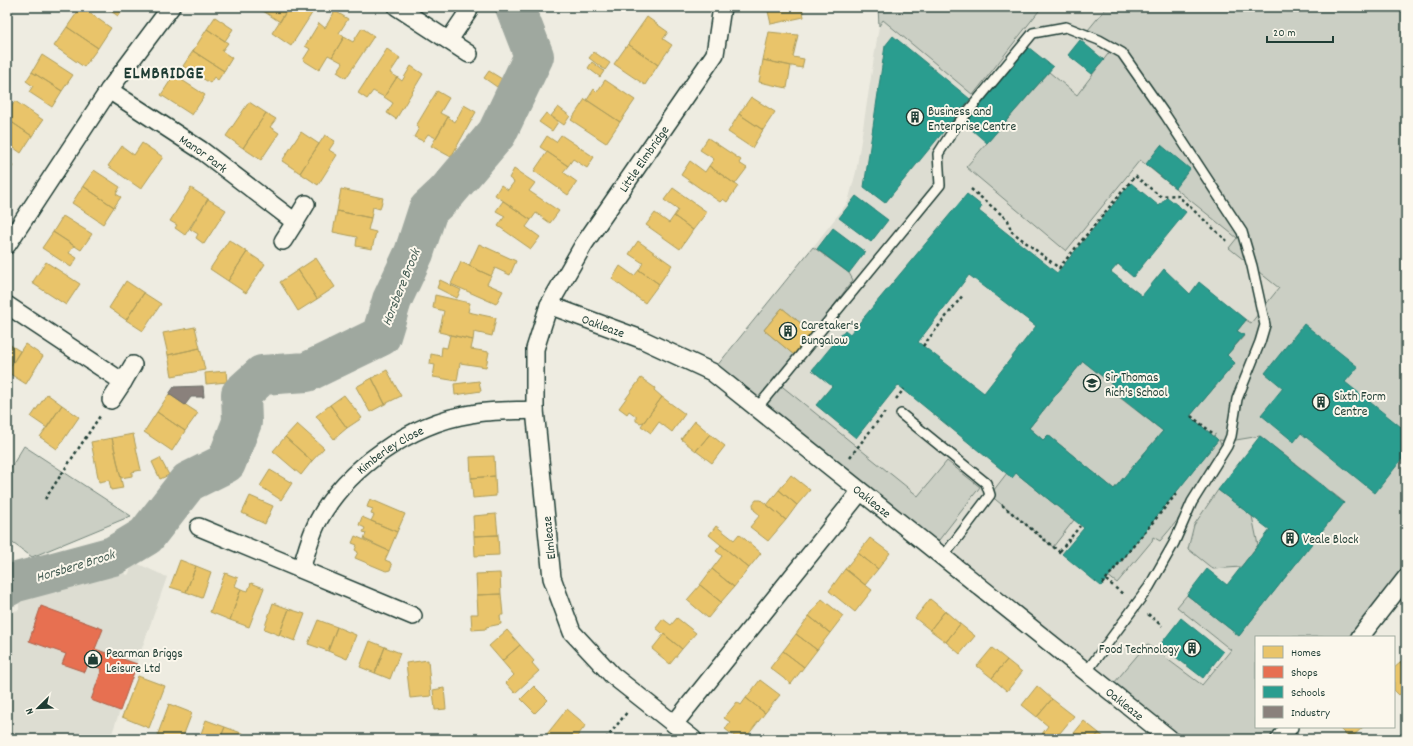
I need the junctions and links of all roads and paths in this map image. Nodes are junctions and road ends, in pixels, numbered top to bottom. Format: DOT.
graph roads {
  1 [pos="171,7"];
  2 [pos="397,7"];
  3 [pos="722,7"];
  4 [pos="468,12"];
  5 [pos="448,40"];
  6 [pos="469,54"];
  7 [pos="109,90"];
  8 [pos="971,189"];
  9 [pos="306,204"];
  10 [pos="295,222"];
  11 [pos="283,241"];
  12 [pos="1228,242"];
  13 [pos="7,245"];
  14 [pos="963,295"];
  15 [pos="7,305"];
  16 [pos="549,305"];
  17 [pos="923,346"];
  18 [pos="134,365"];
  19 [pos="123,382"];
  20 [pos="904,389"];
  21 [pos="111,400"];
  22 [pos="894,401"];
  23 [pos="889,407"];
  24 [pos="757,408"];
  25 [pos="536,410"];
  26 [pos="901,414"];
  27 [pos="837,473"];
  28 [pos="1182,487"];
  29 [pos="860,492"];
  30 [pos="990,495"];
  31 [pos="45,500"];
  32 [pos="1080,526"];
  33 [pos="199,527"];
  34 [pos="943,557"];
  35 [pos="301,569"];
  36 [pos="1406,578"];
  37 [pos="1102,584"];
  38 [pos="413,616"];
  39 [pos="1361,636"];
  40 [pos="1087,671"];
  41 [pos="639,696"];
  42 [pos="674,724"];
  43 [pos="1288,728"];
  44 [pos="606,739"];
  45 [pos="693,739"];
  46 [pos="1170,739"];
  47 [pos="1280,739"];
  1 -- 7 [label="street"];
  2 -- 5 [label="street"];
  3 -- 16 [label="street, Little Elmbridge"];
  4 -- 5 [label="street"];
  5 -- 6 [label="street"];
  7 -- 10 [label="street, Manor Park"];
  7 -- 13 [label="street"];
  8 -- 12 [label="path"];
  9 -- 10 [label="street"];
  10 -- 11 [label="street"];
  14 -- 17 [label="path"];
  15 -- 19 [label="street"];
  16 -- 24 [label="street, Oakleaze"];
  16 -- 25 [label="street, Elmleaze"];
  18 -- 19 [label="street"];
  19 -- 21 [label="street"];
  20 -- 22 [label="path"];
  21 -- 31 [label="path"];
  23 -- 27 [label="path"];
  24 -- 27 [label="street, Oakleaze"];
  24 -- 40 [label="lane"];
  25 -- 35 [label="street, Kimberley Close"];
  25 -- 41 [label="street, Elmleaze"];
  26 -- 30 [label="lane"];
  27 -- 29 [label="street, Oakleaze"];
  28 -- 37 [label="path"];
  29 -- 34 [label="street, Oakleaze"];
  29 -- 42 [label="street"];
  30 -- 32 [label="path"];
  30 -- 34 [label="lane"];
  33 -- 35 [label="street"];
  34 -- 40 [label="street, Oakleaze"];
  35 -- 38 [label="street"];
  36 -- 39 [label="street"];
  40 -- 46 [label="street, Oakleaze"];
  41 -- 42 [label="street, Elmleaze"];
  41 -- 44 [label="path"];
  42 -- 45 [label="street, Elmleaze"];
  43 -- 47 [label="street"];
}
